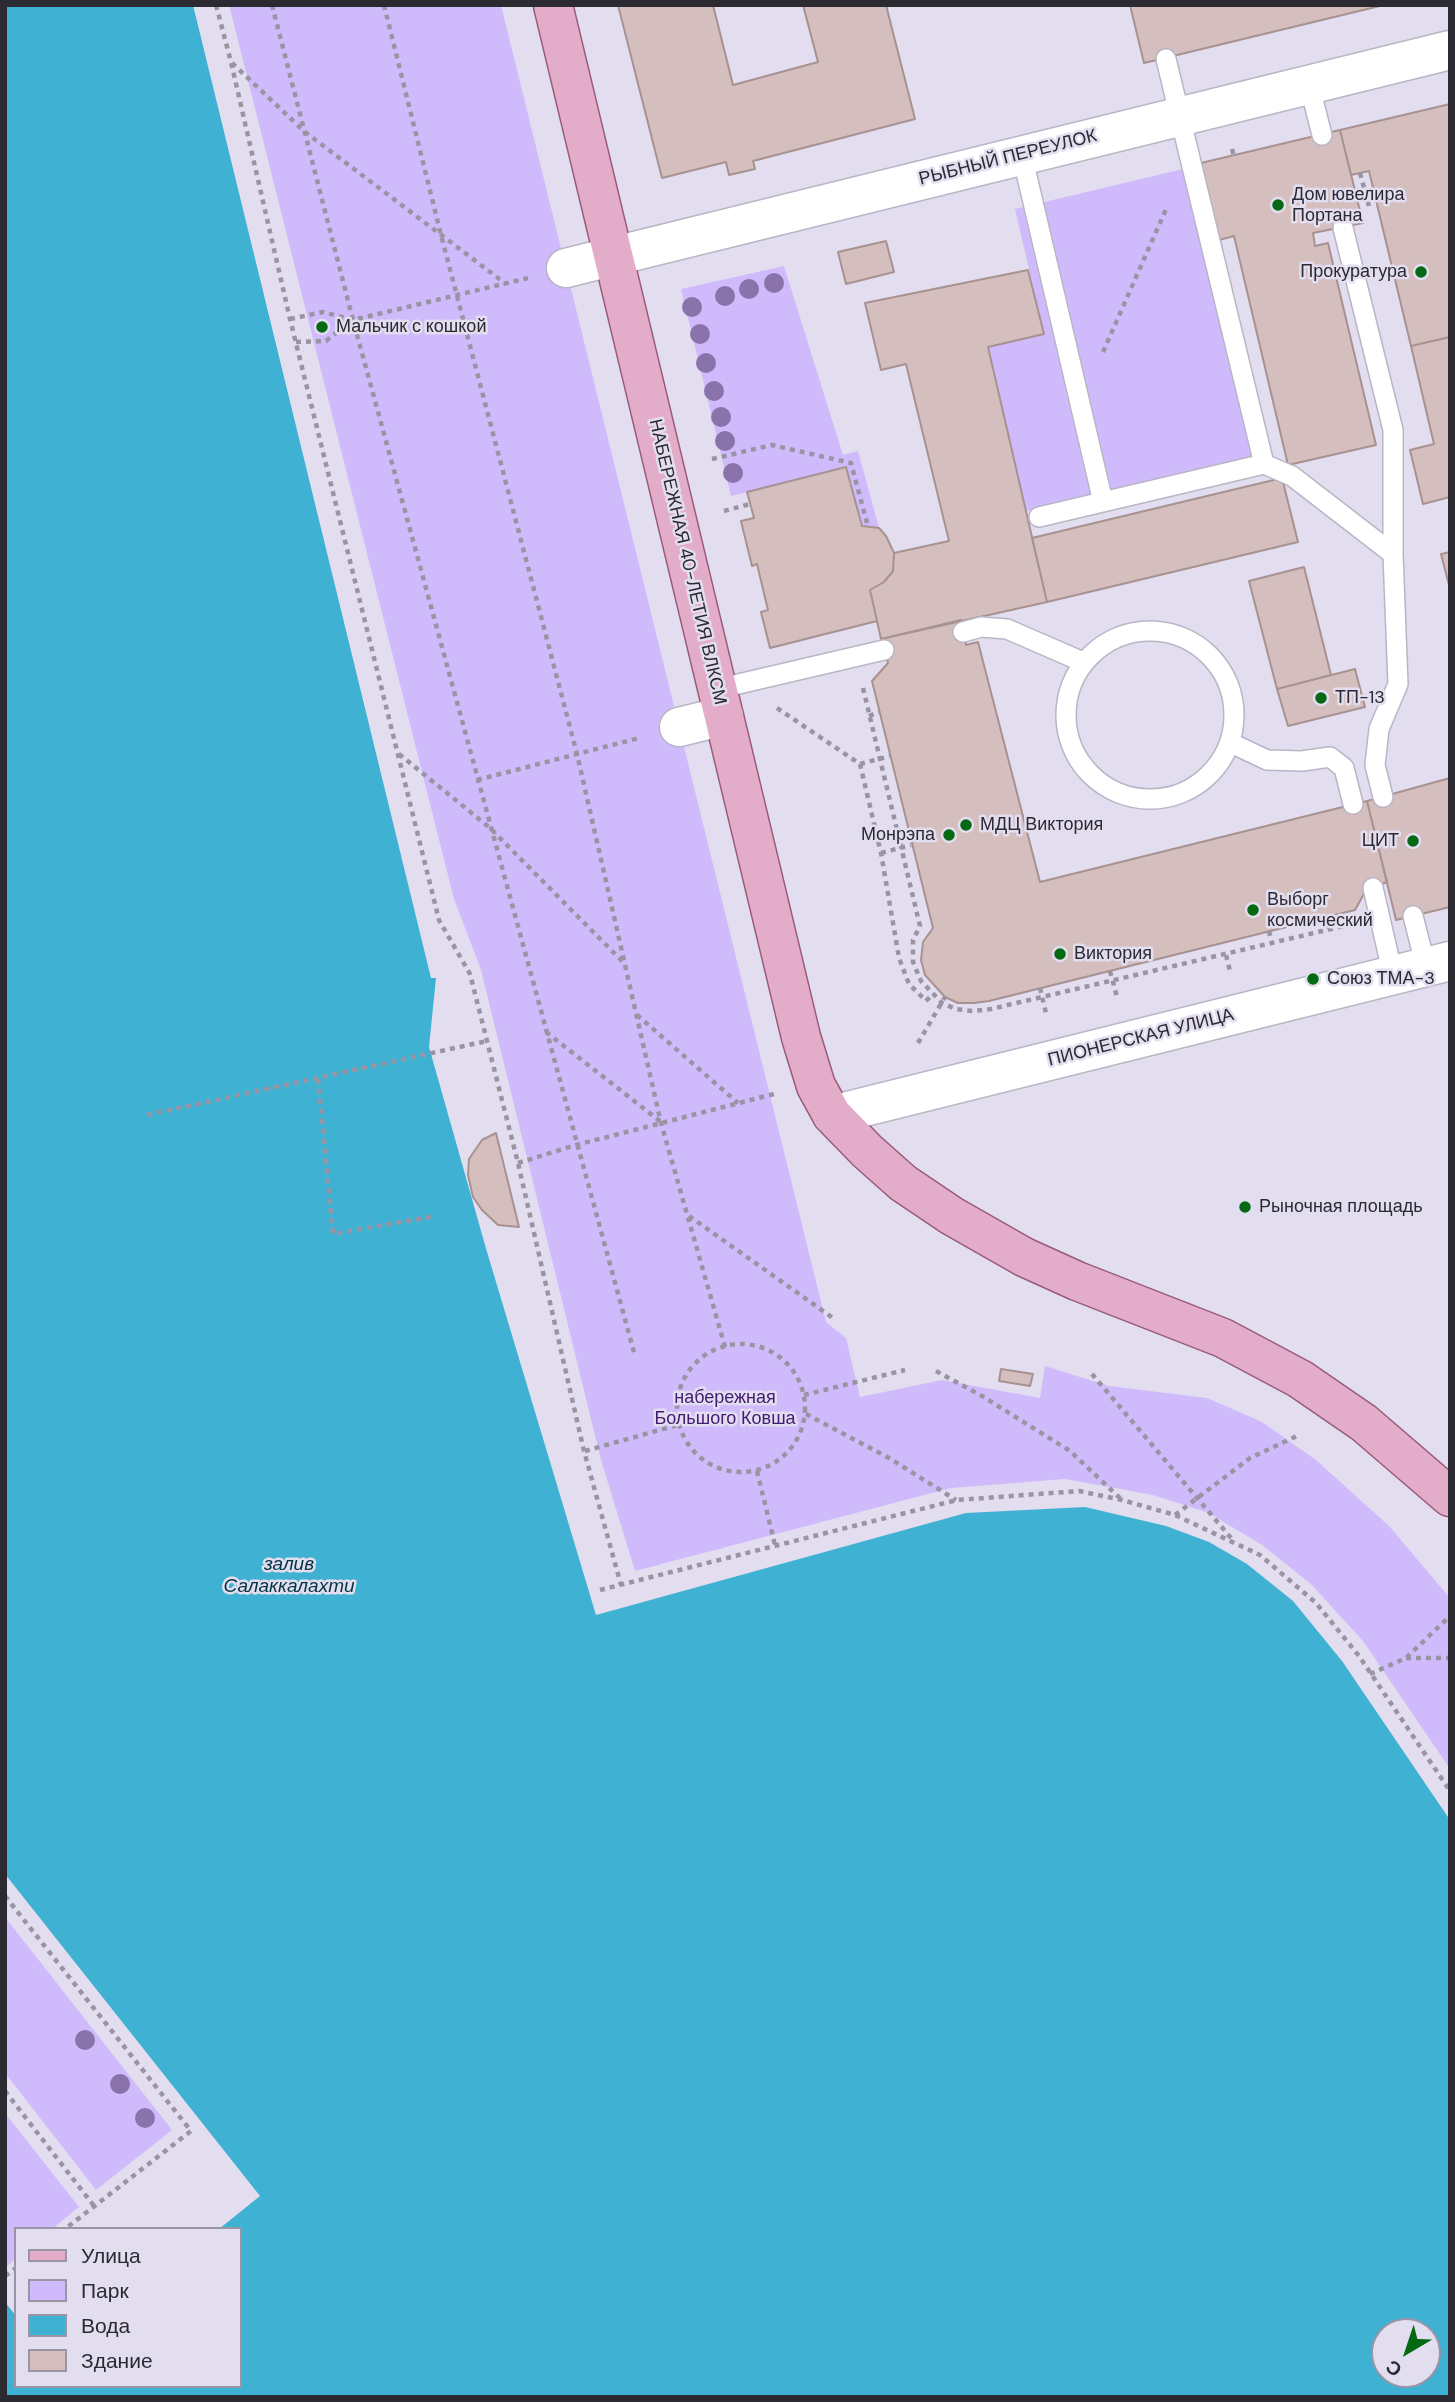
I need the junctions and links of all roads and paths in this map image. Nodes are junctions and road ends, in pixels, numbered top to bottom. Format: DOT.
graph roads {
  1 [pos="216,5"];
  2 [pos="272,5"];
  3 [pos="384,5"];
  4 [pos="553,5"];
  5 [pos="1450,50"];
  6 [pos="1167,59"];
  7 [pos="231,62"];
  8 [pos="1310,84"];
  9 [pos="1180,116"];
  10 [pos="305,132"];
  11 [pos="1322,135"];
  12 [pos="1232,149"];
  13 [pos="1022,155"];
  14 [pos="1234,156"];
  15 [pos="1190,159"];
  16 [pos="1360,173"];
  17 [pos="1367,199"];
  18 [pos="1343,228"];
  19 [pos="441,235"];
  20 [pos="614,255"];
  21 [pos="566,268"];
  22 [pos="457,296"];
  23 [pos="290,319"];
  24 [pos="353,320"];
  25 [pos="296,342"];
  26 [pos="1082,412"];
  27 [pos="712,459"];
  28 [pos="1264,464"];
  29 [pos="1102,502"];
  30 [pos="750,504"];
  31 [pos="724,511"];
  32 [pos="1039,517"];
  33 [pos="867,523"];
  34 [pos="1394,554"];
  35 [pos="963,632"];
  36 [pos="884,650"];
  37 [pos="1083,662"];
  38 [pos="861,682"];
  39 [pos="721,703"];
  40 [pos="769,703"];
  41 [pos="879,712"];
  42 [pos="869,716"];
  43 [pos="679,727"];
  44 [pos="1231,743"];
  45 [pos="398,754"];
  46 [pos="577,754"];
  47 [pos="890,756"];
  48 [pos="879,759"];
  49 [pos="860,764"];
  50 [pos="477,780"];
  51 [pos="1382,797"];
  52 [pos="1353,804"];
  53 [pos="490,828"];
  54 [pos="911,845"];
  55 [pos="901,847"];
  56 [pos="881,853"];
  57 [pos="1373,888"];
  58 [pos="1327,916"];
  59 [pos="1413,916"];
  60 [pos="1358,923"];
  61 [pos="1330,930"];
  62 [pos="1269,931"];
  63 [pos="1272,944"];
  64 [pos="1226,955"];
  65 [pos="625,964"];
  66 [pos="1423,968"];
  67 [pos="1110,971"];
  68 [pos="1230,971"];
  69 [pos="1113,980"];
  70 [pos="1040,988"];
  71 [pos="933,994"];
  72 [pos="1043,997"];
  73 [pos="1117,997"];
  74 [pos="943,1000"];
  75 [pos="1046,1013"];
  76 [pos="637,1014"];
  77 [pos="545,1031"];
  78 [pos="487,1041"];
  79 [pos="918,1043"];
  80 [pos="318,1079"];
  81 [pos="778,1093"];
  82 [pos="738,1103"];
  83 [pos="147,1115"];
  84 [pos="832,1115"];
  85 [pos="661,1123"];
  86 [pos="576,1145"];
  87 [pos="518,1163"];
  88 [pos="435,1216"];
  89 [pos="688,1216"];
  90 [pos="833,1318"];
  91 [pos="725,1347"];
  92 [pos="635,1356"];
  93 [pos="905,1370"];
  94 [pos="936,1371"];
  95 [pos="1093,1374"];
  96 [pos="804,1395"];
  97 [pos="806,1414"];
  98 [pos="681,1424"];
  99 [pos="1297,1436"];
  100 [pos="584,1451"];
  101 [pos="757,1471"];
  102 [pos="1450,1497"];
  103 [pos="1197,1498"];
  104 [pos="957,1500"];
  105 [pos="1122,1500"];
  106 [pos="1175,1515"];
  107 [pos="1234,1541"];
  108 [pos="775,1545"];
  109 [pos="621,1585"];
  110 [pos="600,1590"];
  111 [pos="1450,1616"];
  112 [pos="1406,1658"];
  113 [pos="1450,1658"];
  114 [pos="1370,1674"];
  115 [pos="1450,1791"];
  116 [pos="5,1896"];
  117 [pos="5,2091"];
  118 [pos="94,2206"];
  119 [pos="68,2227"];
  1 -- 7 [label="path"];
  2 -- 10 [label="path"];
  3 -- 19 [label="path"];
  4 -- 20 [label="main road, НАБЕРЕЖНАЯ 40-ЛЕТИЯ ВЛКСМ"];
  5 -- 8 [label="street, РЫБНЫЙ ПЕРЕУЛОК"];
  6 -- 9 [label="lane"];
  7 -- 10 [label="path"];
  7 -- 23 [label="path"];
  8 -- 9 [label="street, РЫБНЫЙ ПЕРЕУЛОК"];
  8 -- 11 [label="lane"];
  9 -- 13 [label="street, РЫБНЫЙ ПЕРЕУЛОК"];
  9 -- 15 [label="lane"];
  10 -- 19 [label="path"];
  10 -- 24 [label="path"];
  12 -- 14 [label="path"];
  13 -- 20 [label="street, РЫБНЫЙ ПЕРЕУЛОК"];
  13 -- 26 [label="lane"];
  15 -- 26 [label="path"];
  15 -- 28 [label="lane"];
  16 -- 17 [label="path"];
  18 -- 34 [label="lane"];
  19 -- 22 [label="path"];
  19 -- 22 [label="path"];
  20 -- 21 [label="street, РЫБНЫЙ ПЕРЕУЛОК"];
  20 -- 39 [label="main road, НАБЕРЕЖНАЯ 40-ЛЕТИЯ ВЛКСМ"];
  22 -- 24 [label="path"];
  22 -- 46 [label="path"];
  23 -- 24 [label="path"];
  23 -- 25 [label="path"];
  24 -- 25 [label="path"];
  24 -- 50 [label="path"];
  25 -- 45 [label="path"];
  26 -- 29 [label="lane"];
  27 -- 33 [label="path"];
  28 -- 29 [label="lane"];
  28 -- 34 [label="lane"];
  29 -- 32 [label="lane"];
  30 -- 31 [label="path"];
  34 -- 51 [label="lane"];
  35 -- 37 [label="lane"];
  36 -- 39 [label="lane"];
  37 -- 44 [label="lane"];
  37 -- 44 [label="lane"];
  38 -- 42 [label="path"];
  39 -- 43 [label="street"];
  39 -- 84 [label="main road, НАБЕРЕЖНАЯ 40-ЛЕТИЯ ВЛКСМ"];
  40 -- 49 [label="path"];
  41 -- 42 [label="path"];
  42 -- 48 [label="path"];
  43 -- 46 [label="path"];
  44 -- 52 [label="lane"];
  45 -- 53 [label="path"];
  45 -- 78 [label="path"];
  46 -- 50 [label="path"];
  46 -- 65 [label="path"];
  47 -- 48 [label="path"];
  48 -- 49 [label="path"];
  48 -- 55 [label="path"];
  49 -- 56 [label="path"];
  50 -- 53 [label="path"];
  53 -- 65 [label="path"];
  53 -- 77 [label="path"];
  54 -- 55 [label="path"];
  55 -- 56 [label="path"];
  55 -- 71 [label="path"];
  56 -- 71 [label="path"];
  57 -- 66 [label="lane"];
  58 -- 61 [label="path"];
  59 -- 66 [label="lane"];
  60 -- 61 [label="path"];
  61 -- 63 [label="path"];
  62 -- 63 [label="path"];
  63 -- 64 [label="path"];
  64 -- 68 [label="path"];
  64 -- 69 [label="path"];
  65 -- 76 [label="path"];
  66 -- 84 [label="street, ПИОНЕРСКАЯ УЛИЦА"];
  67 -- 69 [label="path"];
  69 -- 72 [label="path"];
  69 -- 73 [label="path"];
  70 -- 72 [label="path"];
  71 -- 74 [label="path"];
  72 -- 74 [label="path"];
  72 -- 75 [label="path"];
  74 -- 79 [label="path"];
  76 -- 82 [label="path"];
  76 -- 85 [label="path"];
  77 -- 85 [label="path"];
  77 -- 86 [label="path"];
  78 -- 80 [label="path"];
  78 -- 87 [label="path"];
  80 -- 83 [label="path"];
  80 -- 88 [label="path"];
  81 -- 82 [label="path"];
  82 -- 85 [label="path"];
  84 -- 102 [label="main road, НАБЕРЕЖНАЯ 40-ЛЕТИЯ ВЛКСМ"];
  85 -- 86 [label="path"];
  85 -- 89 [label="path"];
  86 -- 87 [label="path"];
  86 -- 92 [label="path"];
  87 -- 100 [label="path"];
  89 -- 90 [label="path"];
  89 -- 91 [label="path"];
  91 -- 96 [label="path"];
  91 -- 98 [label="path"];
  93 -- 96 [label="path"];
  94 -- 105 [label="path"];
  95 -- 103 [label="path"];
  96 -- 97 [label="path"];
  97 -- 101 [label="path"];
  97 -- 104 [label="path"];
  98 -- 100 [label="path"];
  98 -- 101 [label="path"];
  99 -- 103 [label="path"];
  100 -- 109 [label="path"];
  101 -- 108 [label="path"];
  103 -- 106 [label="path"];
  103 -- 107 [label="path"];
  104 -- 105 [label="path"];
  104 -- 108 [label="path"];
  105 -- 106 [label="path"];
  106 -- 107 [label="path"];
  107 -- 114 [label="path"];
  108 -- 109 [label="path"];
  109 -- 110 [label="path"];
  111 -- 112 [label="path"];
  112 -- 113 [label="path"];
  112 -- 114 [label="path"];
  114 -- 115 [label="path"];
  116 -- 118 [label="path"];
  117 -- 118 [label="path"];
  118 -- 119 [label="path"];
}
